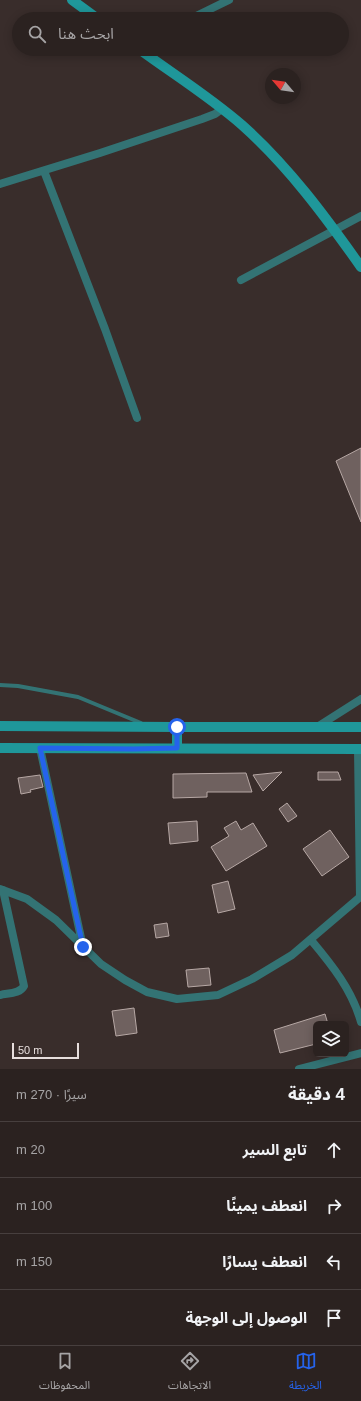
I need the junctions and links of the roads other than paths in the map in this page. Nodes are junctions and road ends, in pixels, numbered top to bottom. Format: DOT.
graph roads {
  1 [pos="72,0"];
  2 [pos="228,0"];
  3 [pos="88,12"];
  4 [pos="204,12"];
  5 [pos="151,56"];
  6 [pos="222,109"];
  7 [pos="44,170"];
  8 [pos="0,184"];
  9 [pos="361,216"];
  10 [pos="335,230"];
  11 [pos="361,266"];
  12 [pos="241,280"];
  13 [pos="137,418"];
  14 [pos="0,685"];
  15 [pos="361,699"];
  16 [pos="0,726"];
  17 [pos="151,727"];
  18 [pos="177,727"];
  19 [pos="317,727"];
  20 [pos="361,727"];
  21 [pos="0,748"];
  22 [pos="40,748"];
  23 [pos="177,748"];
  24 [pos="360,750"];
  25 [pos="2,889"];
  26 [pos="361,897"];
  27 [pos="311,940"];
  28 [pos="83,947"];
  29 [pos="0,995"];
  30 [pos="361,1022"];
  31 [pos="361,1053"];
  32 [pos="299,1069"];
  1 -- 3 [label="main road"];
  2 -- 4 [label="street"];
  5 -- 6 [label="main road"];
  6 -- 7 [label="street"];
  6 -- 10 [label="main road"];
  7 -- 8 [label="street"];
  7 -- 13 [label="street"];
  9 -- 10 [label="street"];
  10 -- 11 [label="main road"];
  10 -- 12 [label="street"];
  14 -- 17 [label="lane"];
  15 -- 19 [label="street"];
  16 -- 17 [label="main road"];
  17 -- 18 [label="main road"];
  18 -- 19 [label="main road"];
  18 -- 23 [label="main road"];
  19 -- 20 [label="main road"];
  21 -- 22 [label="main road"];
  22 -- 23 [label="main road"];
  22 -- 28 [label="street"];
  23 -- 24 [label="main road"];
  24 -- 26 [label="street"];
  25 -- 28 [label="street"];
  25 -- 29 [label="street"];
  26 -- 27 [label="street"];
  27 -- 28 [label="street"];
  27 -- 30 [label="street"];
  31 -- 32 [label="street"];
}
